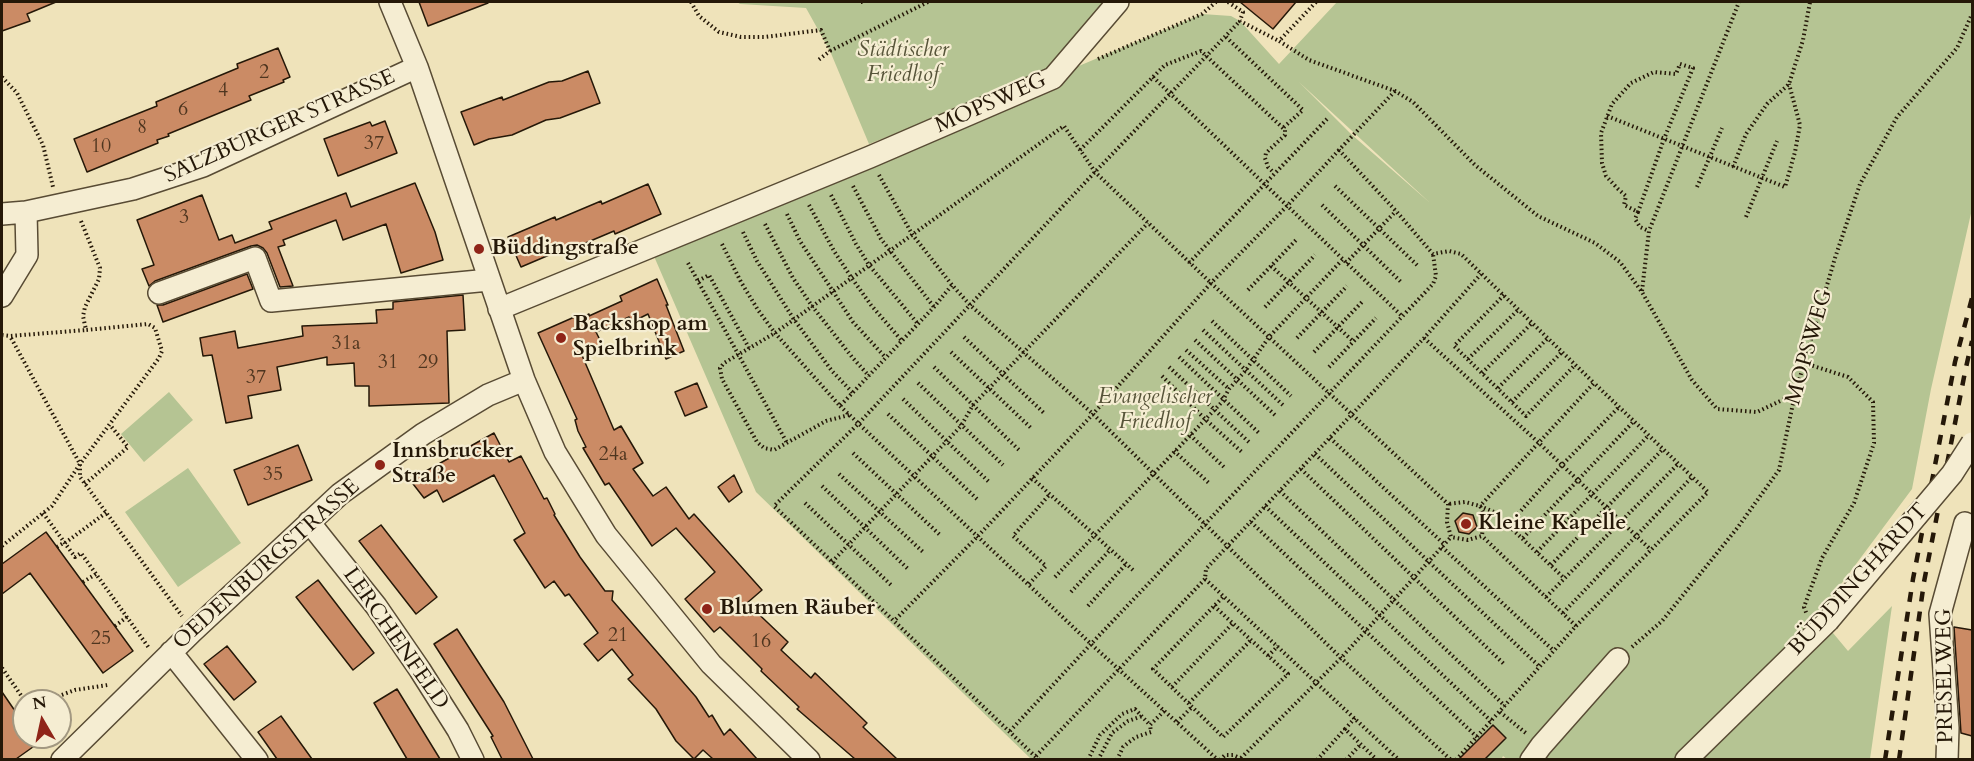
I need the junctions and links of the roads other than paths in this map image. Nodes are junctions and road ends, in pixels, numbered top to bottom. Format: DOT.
graph roads {
  1 [pos="390,2"];
  2 [pos="1118,2"];
  3 [pos="417,67"];
  4 [pos="26,212"];
  5 [pos="2,214"];
  6 [pos="489,280"];
  7 [pos="159,293"];
  8 [pos="2,296"];
  9 [pos="499,309"];
  10 [pos="524,380"];
  11 [pos="1972,443"];
  12 [pos="309,522"];
  13 [pos="1969,527"];
  14 [pos="166,658"];
  15 [pos="1618,659"];
  16 [pos="62,759"];
  17 [pos="256,759"];
  18 [pos="473,759"];
  19 [pos="808,759"];
  20 [pos="1531,759"];
  21 [pos="1686,759"];
  22 [pos="1947,759"];
  1 -- 3 [label="street"];
  2 -- 9 [label="street, MOPSWEG"];
  3 -- 4 [label="street, SALZBURGER STRASSE"];
  3 -- 6 [label="street"];
  4 -- 5 [label="street, SALZBURGER STRASSE"];
  4 -- 8 [label="street"];
  6 -- 7 [label="street"];
  6 -- 9 [label="street"];
  9 -- 10 [label="street"];
  10 -- 12 [label="street, OEDENBURGSTRASSE"];
  10 -- 19 [label="street"];
  11 -- 21 [label="street, BÜDDINGHARDT, bridge"];
  12 -- 14 [label="street, OEDENBURGSTRASSE"];
  12 -- 18 [label="street, LERCHENFELD"];
  13 -- 22 [label="street, PRESELWEG"];
  14 -- 16 [label="street, OEDENBURGSTRASSE"];
  14 -- 17 [label="street"];
  15 -- 20 [label="street"];
}
